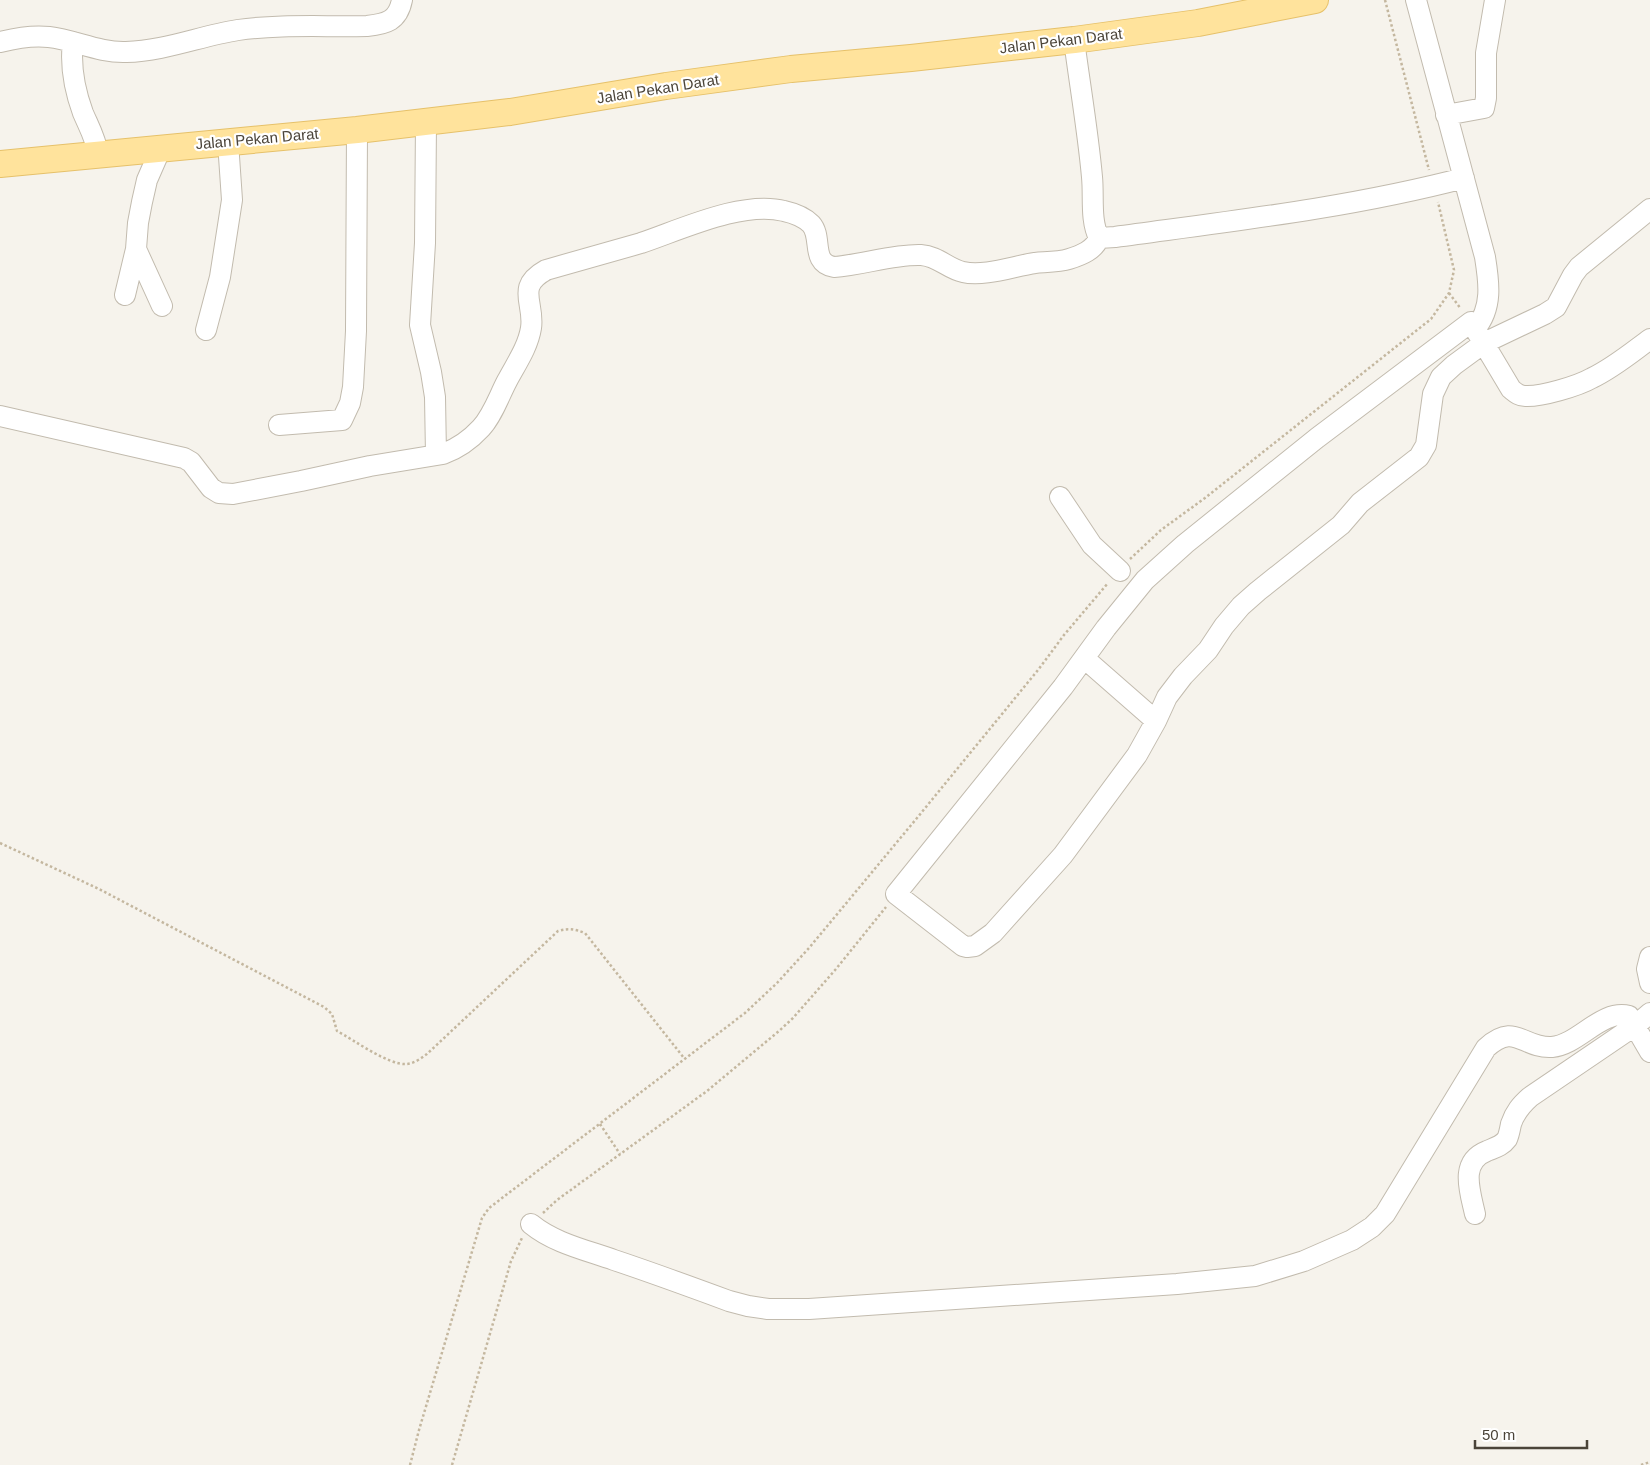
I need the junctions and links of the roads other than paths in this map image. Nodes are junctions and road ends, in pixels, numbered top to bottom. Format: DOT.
graph roads {
  1 [pos="402,0"];
  2 [pos="1315,0"];
  3 [pos="1416,0"];
  4 [pos="1495,0"];
  5 [pos="1074,40"];
  6 [pos="0,42"];
  7 [pos="73,42"];
  8 [pos="1446,115"];
  9 [pos="426,122"];
  10 [pos="358,130"];
  11 [pos="228,142"];
  12 [pos="161,148"];
  13 [pos="98,154"];
  14 [pos="0,164"];
  15 [pos="1449,183"];
  16 [pos="1650,209"];
  17 [pos="1099,238"];
  18 [pos="136,248"];
  19 [pos="125,295"];
  20 [pos="162,306"];
  21 [pos="1474,328"];
  22 [pos="206,330"];
  23 [pos="1650,339"];
  24 [pos="0,416"];
  25 [pos="279,425"];
  26 [pos="436,443"];
  27 [pos="1060,498"];
  28 [pos="1120,571"];
  29 [pos="1084,658"];
  30 [pos="1156,721"];
  31 [pos="1650,957"];
  32 [pos="1650,983"];
  33 [pos="1643,1019"];
  34 [pos="1650,1052"];
  35 [pos="1475,1214"];
  36 [pos="531,1224"];
  1 -- 7 [label="street"];
  2 -- 5 [label="main road, Jalan Pekan Darat"];
  3 -- 8 [label="street"];
  4 -- 8 [label="street"];
  5 -- 9 [label="main road, Jalan Pekan Darat"];
  5 -- 17 [label="street"];
  6 -- 7 [label="street"];
  7 -- 13 [label="street"];
  8 -- 15 [label="street"];
  9 -- 10 [label="main road, Jalan Pekan Darat"];
  9 -- 26 [label="street"];
  10 -- 11 [label="main road, Jalan Pekan Darat"];
  10 -- 25 [label="street"];
  11 -- 12 [label="main road, Jalan Pekan Darat"];
  11 -- 22 [label="street"];
  12 -- 13 [label="main road, Jalan Pekan Darat"];
  12 -- 18 [label="street"];
  13 -- 14 [label="main road, Jalan Pekan Darat"];
  15 -- 17 [label="street"];
  15 -- 21 [label="street"];
  16 -- 21 [label="street"];
  17 -- 26 [label="street"];
  18 -- 19 [label="street"];
  18 -- 20 [label="street"];
  21 -- 23 [label="street"];
  21 -- 29 [label="street"];
  21 -- 30 [label="street"];
  24 -- 26 [label="street"];
  27 -- 28 [label="street"];
  29 -- 30 [label="street"];
  29 -- 30 [label="street"];
  31 -- 32 [label="street"];
  33 -- 34 [label="street"];
  33 -- 35 [label="street"];
  33 -- 36 [label="street"];
}
